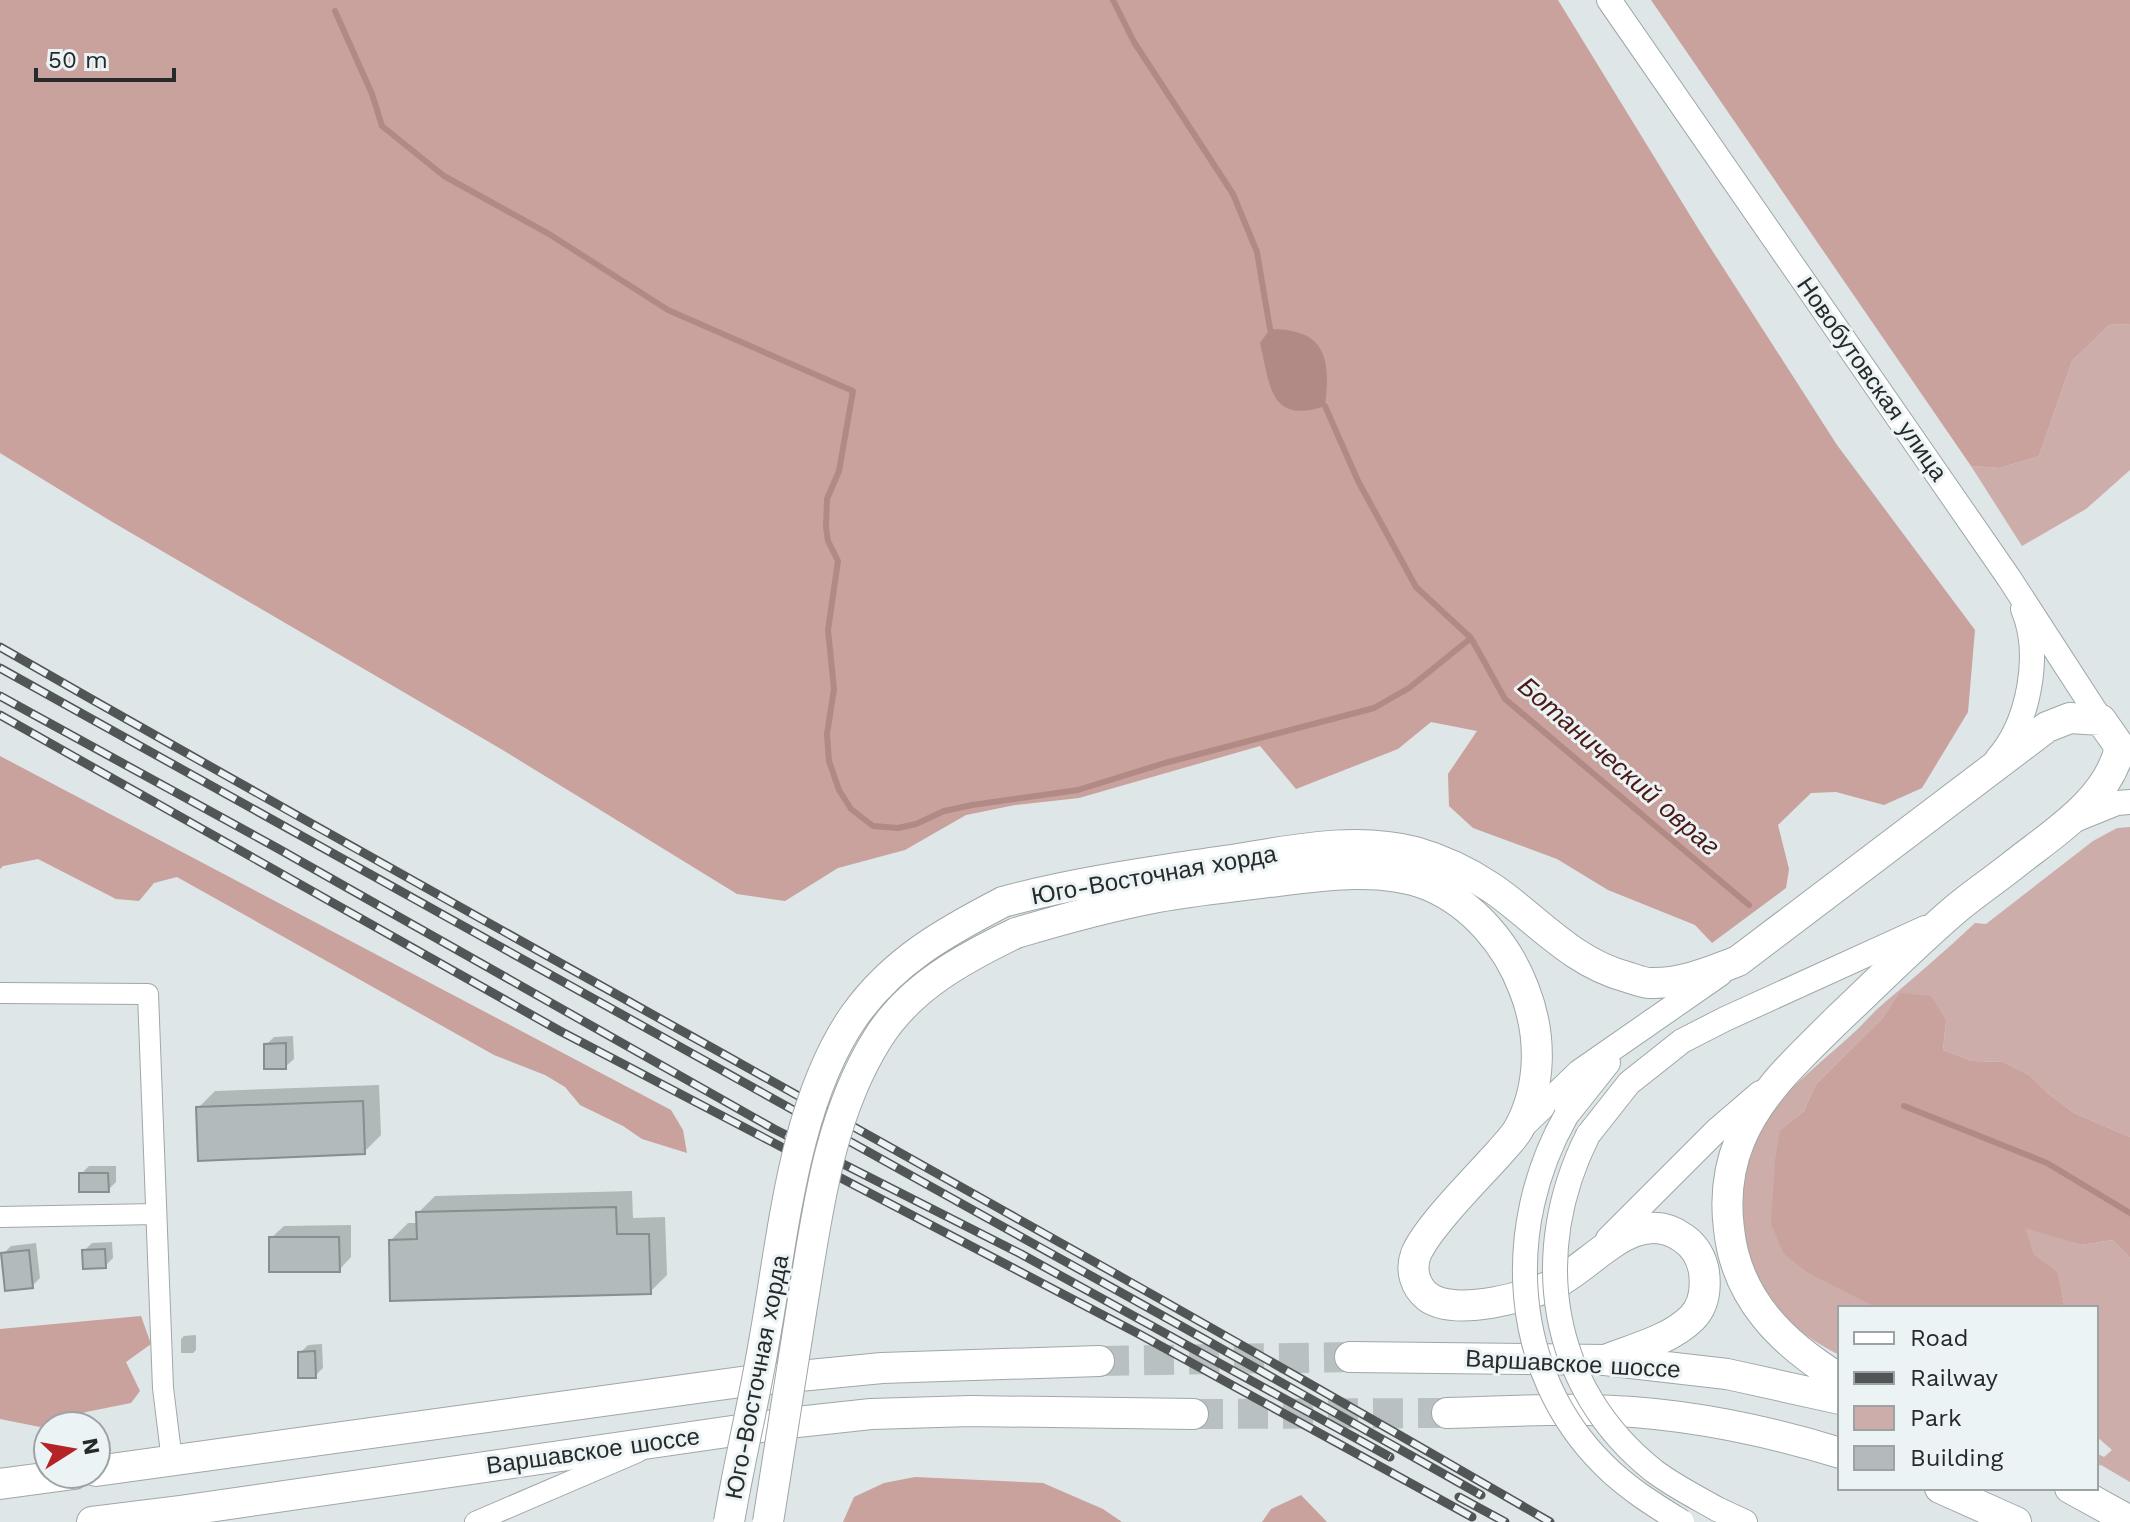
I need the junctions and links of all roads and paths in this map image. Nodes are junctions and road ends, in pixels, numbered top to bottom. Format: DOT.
graph roads {
  1 [pos="1609,0"];
  2 [pos="2009,578"];
  3 [pos="2101,720"];
  4 [pos="2125,755"];
  5 [pos="1975,779"];
  6 [pos="2130,802"];
  7 [pos="2062,827"];
  8 [pos="1953,911"];
  9 [pos="1738,961"];
  10 [pos="0,993"];
  11 [pos="1653,1020"];
  12 [pos="1787,1069"];
  13 [pos="1517,1132"];
  14 [pos="156,1214"];
  15 [pos="0,1217"];
  16 [pos="1592,1255"];
  17 [pos="1350,1357"];
  18 [pos="1605,1360"];
  19 [pos="1099,1361"];
  20 [pos="1838,1378"];
  21 [pos="1838,1399"];
  22 [pos="1447,1413"];
  23 [pos="1193,1414"];
  24 [pos="663,1441"];
  25 [pos="1838,1453"];
  26 [pos="172,1461"];
  27 [pos="112,1469"];
  28 [pos="32,1480"];
  29 [pos="0,1484"];
  30 [pos="563,1485"];
  31 [pos="1944,1490"];
  32 [pos="2074,1490"];
  33 [pos="2130,1521"];
  34 [pos="92,1522"];
  35 [pos="475,1522"];
  36 [pos="509,1522"];
  37 [pos="729,1522"];
  38 [pos="768,1522"];
  39 [pos="1682,1522"];
  40 [pos="1745,1522"];
  41 [pos="2016,1522"];
  1 -- 2 [label="street, Новобутовская улица"];
  2 -- 3 [label="street, Новобутовская улица"];
  2 -- 5 [label="street"];
  3 -- 4 [label="main road, Новобутовская улица"];
  3 -- 5 [label="main road, Юго-Восточная хорда"];
  4 -- 7 [label="main road"];
  5 -- 9 [label="main road, Юго-Восточная хорда"];
  6 -- 7 [label="street"];
  7 -- 8 [label="main road"];
  8 -- 12 [label="main road"];
  8 -- 40 [label="street, bridge"];
  9 -- 11 [label="street"];
  9 -- 37 [label="main road, Юго-Восточная хорда, bridge"];
  10 -- 14 [label="street"];
  11 -- 13 [label="street"];
  11 -- 39 [label="street, bridge"];
  12 -- 16 [label="street"];
  12 -- 20 [label="main road"];
  13 -- 16 [label="main road, Юго-Восточная хорда"];
  13 -- 38 [label="main road, Юго-Восточная хорда, bridge"];
  14 -- 15 [label="street"];
  14 -- 26 [label="street"];
  16 -- 18 [label="main road, Юго-Восточная хорда"];
  17 -- 18 [label="main road, Варшавское шоссе"];
  18 -- 21 [label="main road, Варшавское шоссе"];
  19 -- 26 [label="main road, Варшавское шоссе"];
  22 -- 25 [label="main road, Варшавское шоссе"];
  23 -- 24 [label="main road, Варшавское шоссе"];
  24 -- 30 [label="street"];
  24 -- 34 [label="main road, Варшавское шоссе"];
  26 -- 27 [label="main road, Варшавское шоссе"];
  28 -- 29 [label="main road"];
  30 -- 35 [label="street"];
  30 -- 36 [label="street"];
  31 -- 41 [label="main road"];
  32 -- 33 [label="main road"];
}
